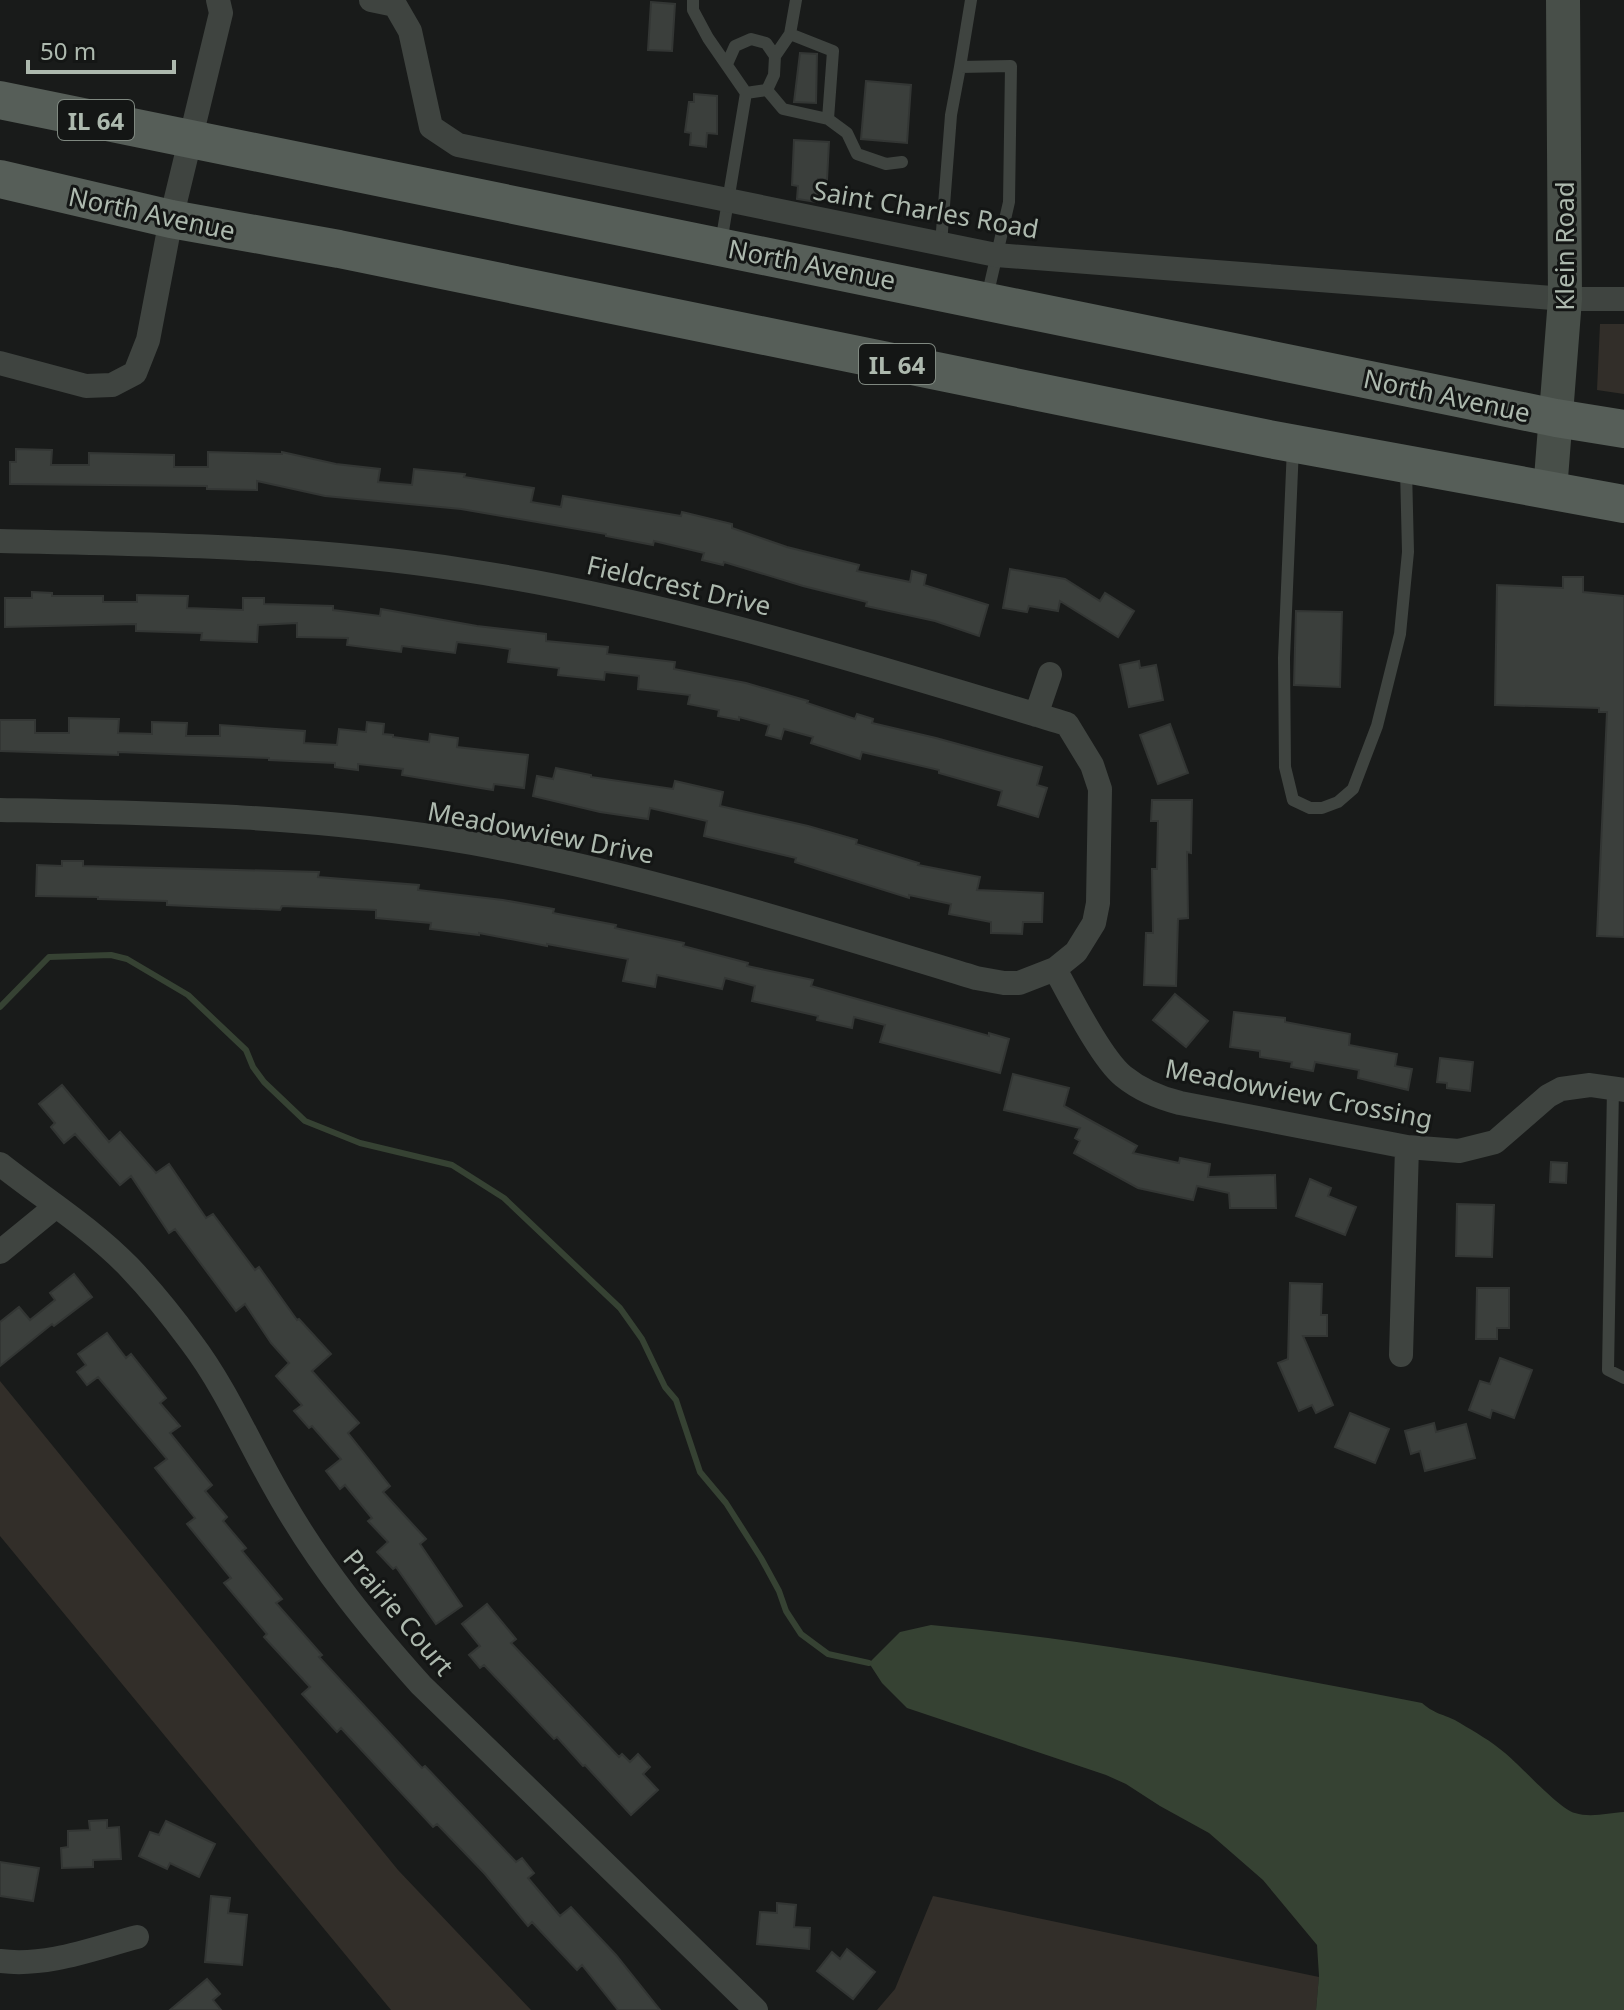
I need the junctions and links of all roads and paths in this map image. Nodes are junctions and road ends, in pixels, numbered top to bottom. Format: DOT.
graph roads {
  1 [pos="218,0"];
  2 [pos="371,0"];
  3 [pos="693,0"];
  4 [pos="796,0"];
  5 [pos="971,0"];
  6 [pos="1563,0"];
  7 [pos="790,34"];
  8 [pos="775,56"];
  9 [pos="727,64"];
  10 [pos="960,67"];
  11 [pos="767,90"];
  12 [pos="746,93"];
  13 [pos="0,100"];
  14 [pos="828,119"];
  15 [pos="191,139"];
  16 [pos="902,162"];
  17 [pos="0,179"];
  18 [pos="729,200"];
  19 [pos="171,219"];
  20 [pos="941,244"];
  21 [pos="720,246"];
  22 [pos="996,255"];
  23 [pos="1565,299"];
  24 [pos="1624,299"];
  25 [pos="986,300"];
  26 [pos="0,363"];
  27 [pos="1556,418"];
  28 [pos="1624,429"];
  29 [pos="1293,444"];
  30 [pos="1406,465"];
  31 [pos="1550,491"];
  32 [pos="1624,504"];
  33 [pos="0,541"];
  34 [pos="1050,674"];
  35 [pos="1036,715"];
  36 [pos="0,810"];
  37 [pos="1055,969"];
  38 [pos="1618,1089"];
  39 [pos="1407,1147"];
  40 [pos="0,1164"];
  41 [pos="55,1207"];
  42 [pos="1610,1228"];
  43 [pos="1624,1228"];
  44 [pos="0,1252"];
  45 [pos="1401,1355"];
  46 [pos="1624,1378"];
  47 [pos="137,1937"];
  48 [pos="0,1961"];
  49 [pos="756,2010"];
  1 -- 15 [label="street"];
  2 -- 18 [label="street, Saint Charles Road"];
  3 -- 9 [label="lane"];
  4 -- 7 [label="lane"];
  5 -- 10 [label="lane"];
  6 -- 23 [label="street, Klein Road"];
  7 -- 8 [label="lane"];
  7 -- 14 [label="lane"];
  8 -- 9 [label="lane"];
  8 -- 11 [label="lane"];
  9 -- 12 [label="lane"];
  10 -- 20 [label="lane"];
  10 -- 22 [label="lane"];
  11 -- 12 [label="lane"];
  11 -- 14 [label="lane"];
  12 -- 18 [label="lane"];
  13 -- 15 [label="main road, North Avenue / IL 64"];
  14 -- 16 [label="lane"];
  15 -- 19 [label="street"];
  15 -- 21 [label="main road, North Avenue / IL 64"];
  17 -- 19 [label="main road, North Avenue / IL 64"];
  18 -- 20 [label="street, Saint Charles Road"];
  18 -- 21 [label="lane"];
  19 -- 26 [label="street"];
  19 -- 29 [label="main road, North Avenue / IL 64"];
  20 -- 22 [label="street, Saint Charles Road"];
  21 -- 25 [label="main road, North Avenue / IL 64"];
  22 -- 23 [label="street, Saint Charles Road"];
  22 -- 25 [label="lane"];
  23 -- 24 [label="street, Saint Charles Road"];
  23 -- 27 [label="street, Klein Road"];
  25 -- 27 [label="main road, North Avenue / IL 64"];
  27 -- 28 [label="main road, North Avenue / IL 64"];
  27 -- 31 [label="street, Klein Road"];
  29 -- 30 [label="main road, North Avenue / IL 64"];
  29 -- 30 [label="lane"];
  30 -- 31 [label="main road, North Avenue / IL 64"];
  31 -- 32 [label="main road, North Avenue / IL 64"];
  33 -- 35 [label="street, Fieldcrest Drive"];
  34 -- 35 [label="street"];
  35 -- 37 [label="street, Fieldcrest Drive"];
  36 -- 37 [label="street, Meadowview Drive"];
  37 -- 39 [label="street, Meadowview Crossing"];
  38 -- 39 [label="street, Meadowview Crossing"];
  38 -- 42 [label="lane"];
  39 -- 45 [label="street"];
  40 -- 41 [label="street, Prairie Court"];
  41 -- 44 [label="street"];
  41 -- 49 [label="street, Prairie Court"];
  42 -- 43 [label="lane"];
  42 -- 46 [label="lane"];
  47 -- 48 [label="street"];
}
